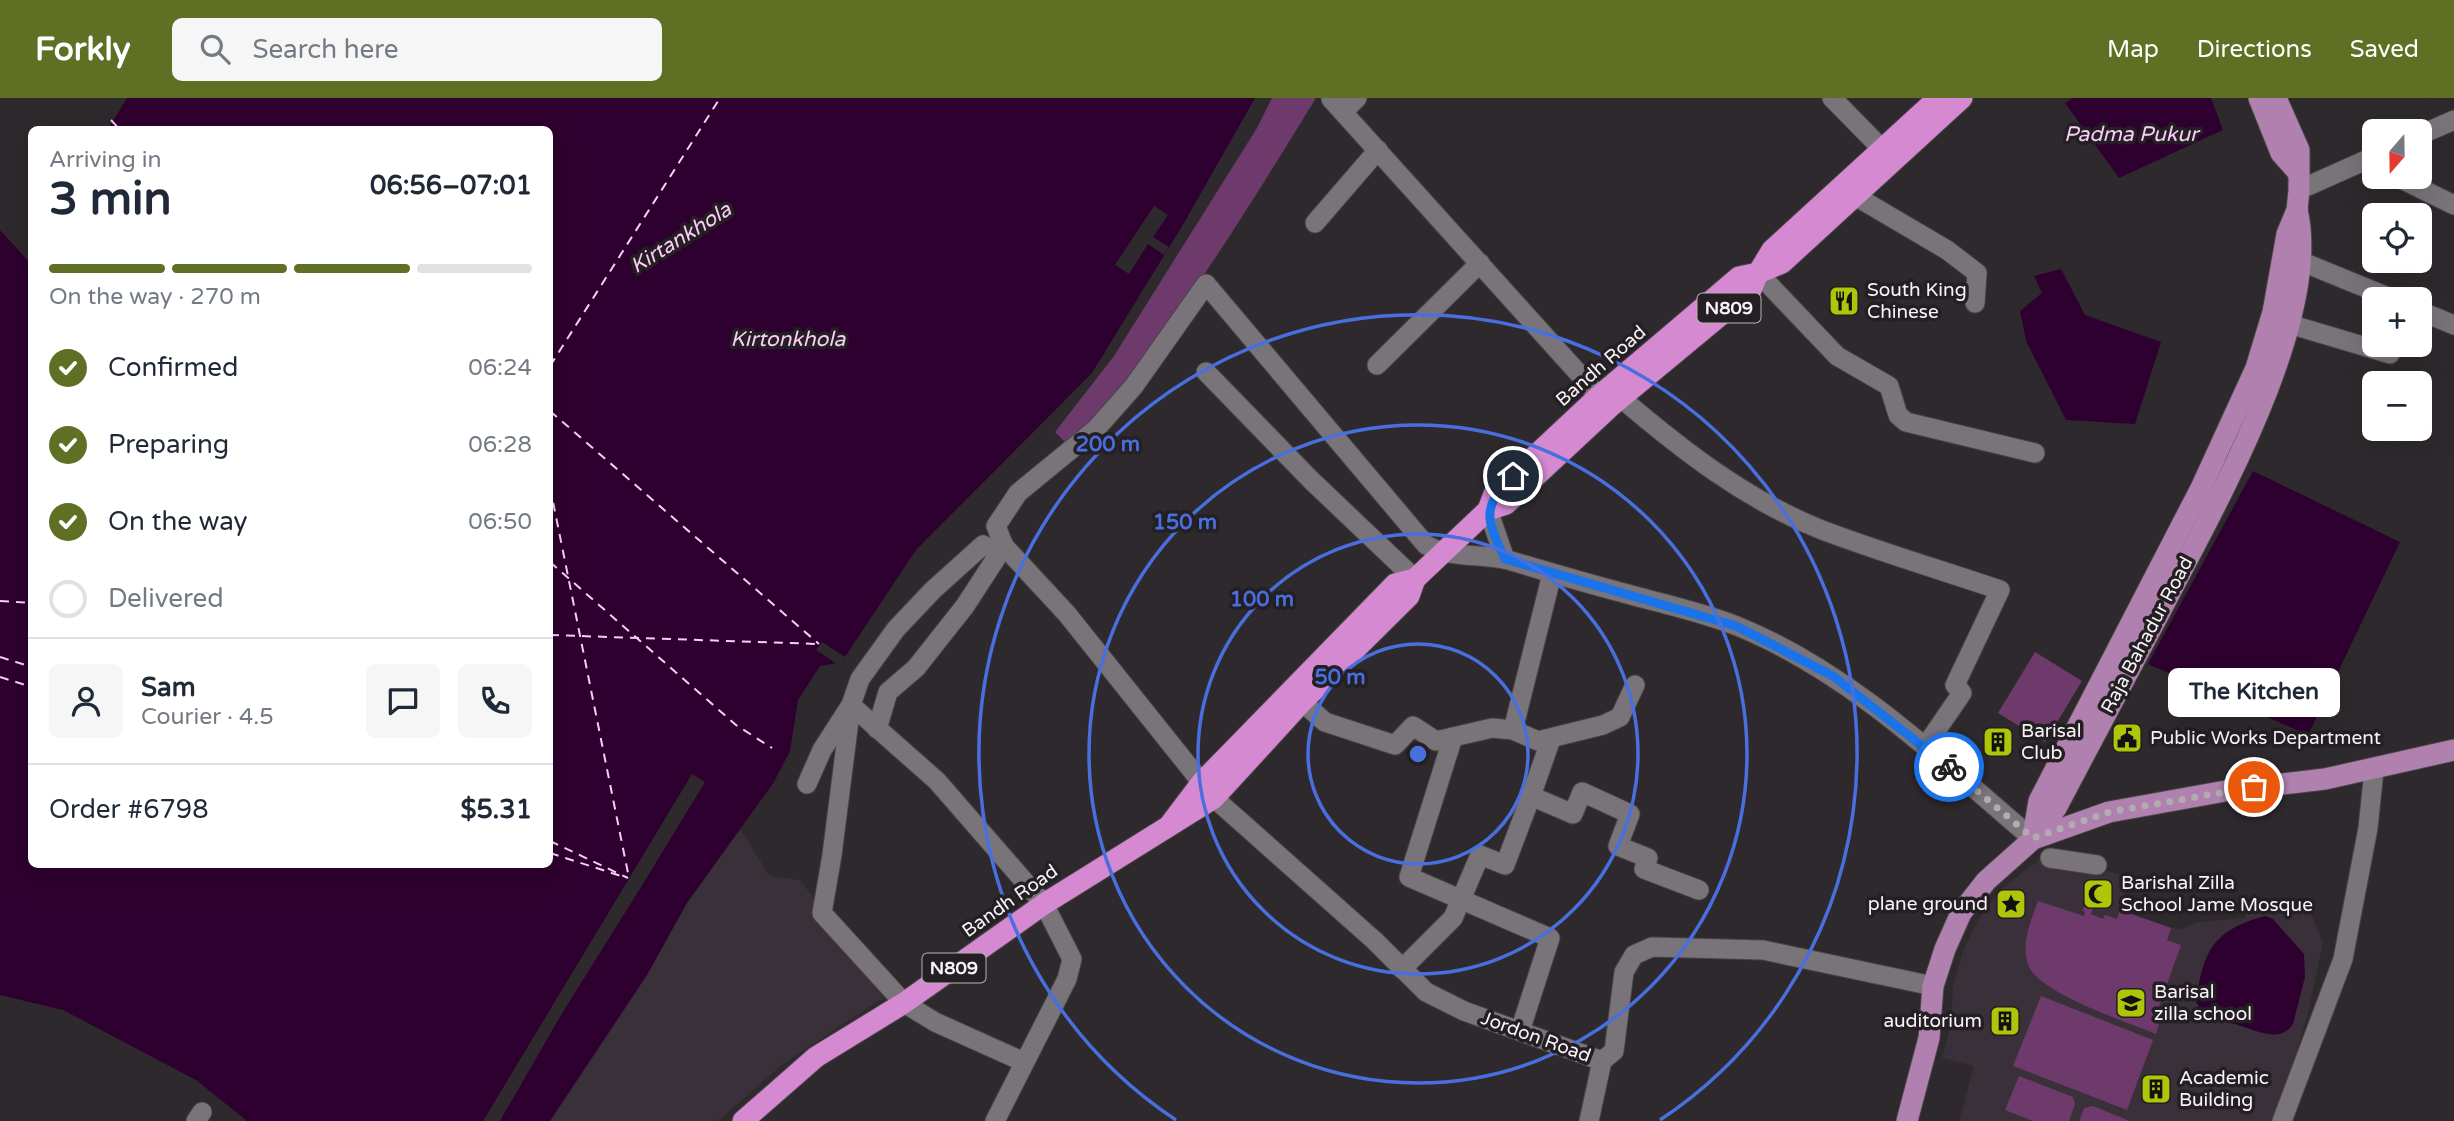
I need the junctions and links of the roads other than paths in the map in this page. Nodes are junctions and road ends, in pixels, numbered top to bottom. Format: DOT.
graph roads {
  1 [pos="1832,98"];
  2 [pos="1938,98"];
  3 [pos="1962,98"];
  4 [pos="2259,98"];
  5 [pos="2276,98"];
  6 [pos="1344,103"];
  7 [pos="2454,120"];
  8 [pos="2432,130"];
  9 [pos="1378,150"];
  10 [pos="1883,150"];
  11 [pos="2362,165"];
  12 [pos="2421,189"];
  13 [pos="2298,190"];
  14 [pos="1857,197"];
  15 [pos="2454,205"];
  16 [pos="1315,223"];
  17 [pos="2300,261"];
  18 [pos="1480,263"];
  19 [pos="1758,273"];
  20 [pos="2364,287"];
  21 [pos="1975,303"];
  22 [pos="2432,316"];
  23 [pos="2288,324"];
  24 [pos="2454,325"];
  25 [pos="2362,346"];
  26 [pos="1377,365"];
  27 [pos="1206,372"];
  28 [pos="1599,396"];
  29 [pos="1622,398"];
  30 [pos="2035,453"];
  31 [pos="1488,510"];
  32 [pos="1002,549"];
  33 [pos="1442,554"];
  34 [pos="1505,559"];
  35 [pos="1552,574"];
  36 [pos="1415,579"];
  37 [pos="1634,685"];
  38 [pos="1302,702"];
  39 [pos="850,705"];
  40 [pos="877,729"];
  41 [pos="1513,730"];
  42 [pos="1453,737"];
  43 [pos="1551,739"];
  44 [pos="1925,747"];
  45 [pos="2454,750"];
  46 [pos="2374,770"];
  47 [pos="807,783"];
  48 [pos="1208,790"];
  49 [pos="1531,796"];
  50 [pos="2033,838"];
  51 [pos="2049,857"];
  52 [pos="2097,865"];
  53 [pos="1699,890"];
  54 [pos="1460,901"];
  55 [pos="1044,904"];
  56 [pos="1402,968"];
  57 [pos="1933,986"];
  58 [pos="904,1003"];
  59 [pos="1520,1031"];
  60 [pos="1602,1061"];
  61 [pos="1024,1062"];
  62 [pos="743,1121"];
  63 [pos="995,1121"];
  64 [pos="1589,1121"];
  65 [pos="1907,1121"];
  66 [pos="2282,1121"];
  1 -- 10 [label="street"];
  2 -- 10 [label="highway, Bandh Road / N809"];
  3 -- 14 [label="highway, Bandh Road / N809"];
  4 -- 13 [label="main road, Raja Bahadur Road"];
  5 -- 13 [label="main road, Raja Bahadur Road"];
  6 -- 9 [label="street"];
  7 -- 8 [label="street"];
  9 -- 16 [label="street"];
  9 -- 18 [label="street"];
  10 -- 19 [label="highway, Bandh Road / N809"];
  11 -- 13 [label="street"];
  12 -- 15 [label="street"];
  13 -- 17 [label="main road, Raja Bahadur Road"];
  13 -- 50 [label="main road, Raja Bahadur Road"];
  14 -- 19 [label="highway, Bandh Road / N809"];
  14 -- 21 [label="street"];
  17 -- 20 [label="street"];
  17 -- 23 [label="main road, Raja Bahadur Road"];
  18 -- 26 [label="street"];
  18 -- 28 [label="street"];
  19 -- 28 [label="highway, Bandh Road / N809"];
  19 -- 29 [label="highway, Bandh Road / N809"];
  19 -- 30 [label="street"];
  22 -- 24 [label="street"];
  23 -- 25 [label="street"];
  23 -- 50 [label="main road, Raja Bahadur Road"];
  27 -- 36 [label="street"];
  28 -- 31 [label="highway, Bandh Road / N809"];
  29 -- 31 [label="highway, Bandh Road / N809"];
  29 -- 44 [label="street"];
  31 -- 33 [label="highway, Bandh Road / N809"];
  31 -- 34 [label="street"];
  32 -- 33 [label="street"];
  32 -- 39 [label="street"];
  32 -- 40 [label="street"];
  32 -- 48 [label="street, Jordon Road"];
  33 -- 34 [label="street"];
  33 -- 36 [label="highway, Bandh Road / N809"];
  34 -- 35 [label="street"];
  35 -- 41 [label="street"];
  35 -- 44 [label="street"];
  36 -- 38 [label="highway, Bandh Road / N809"];
  36 -- 48 [label="highway, Bandh Road / N809"];
  37 -- 43 [label="street"];
  38 -- 42 [label="street"];
  38 -- 48 [label="highway, Bandh Road / N809"];
  39 -- 40 [label="street"];
  39 -- 47 [label="street"];
  39 -- 58 [label="street"];
  40 -- 55 [label="street"];
  41 -- 42 [label="street"];
  41 -- 43 [label="street"];
  42 -- 54 [label="street"];
  43 -- 49 [label="street"];
  44 -- 50 [label="street"];
  45 -- 46 [label="main road"];
  46 -- 50 [label="main road"];
  46 -- 66 [label="street"];
  48 -- 55 [label="highway, Bandh Road / N809"];
  48 -- 56 [label="street, Jordon Road"];
  49 -- 53 [label="street"];
  49 -- 54 [label="street"];
  50 -- 57 [label="main road"];
  51 -- 52 [label="street"];
  54 -- 56 [label="street"];
  54 -- 59 [label="street"];
  55 -- 58 [label="highway, Bandh Road / N809"];
  55 -- 61 [label="street"];
  56 -- 59 [label="street, Jordon Road"];
  57 -- 60 [label="street, Jordon Road"];
  57 -- 65 [label="main road"];
  58 -- 61 [label="street"];
  58 -- 62 [label="highway, Bandh Road / N809"];
  59 -- 60 [label="street, Jordon Road"];
  60 -- 64 [label="street"];
  61 -- 63 [label="street"];
}
